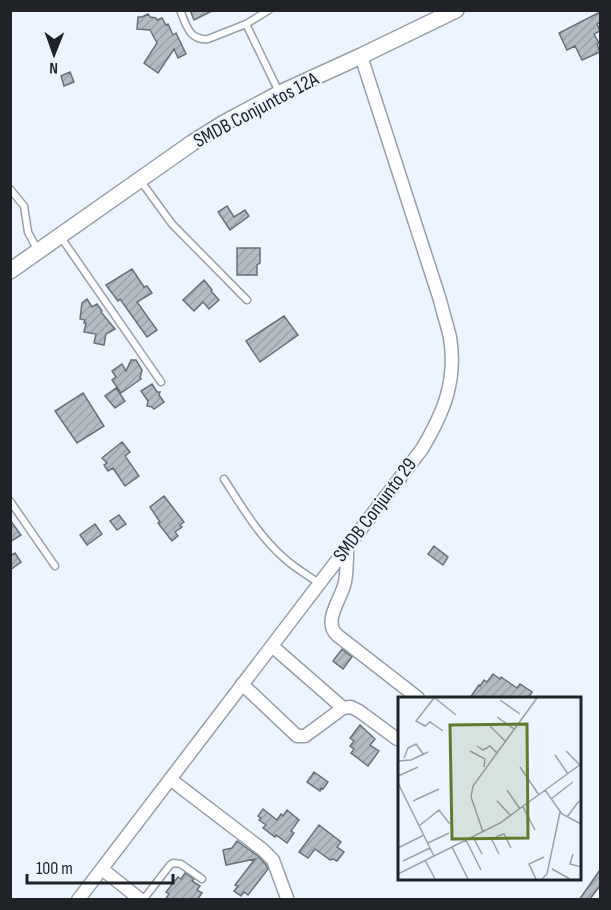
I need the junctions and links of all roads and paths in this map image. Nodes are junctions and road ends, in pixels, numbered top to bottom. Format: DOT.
graph roads {
  1 [pos="180,10"];
  2 [pos="269,10"];
  3 [pos="456,10"];
  4 [pos="436,15"];
  5 [pos="246,24"];
  6 [pos="361,56"];
  7 [pos="280,93"];
  8 [pos="140,180"];
  9 [pos="10,189"];
  10 [pos="60,236"];
  11 [pos="39,251"];
  12 [pos="10,271"];
  13 [pos="247,300"];
  14 [pos="161,382"];
  15 [pos="224,479"];
  16 [pos="10,501"];
  17 [pos="346,548"];
  18 [pos="55,566"];
  19 [pos="320,584"];
  20 [pos="272,646"];
  21 [pos="242,684"];
  22 [pos="415,697"];
  23 [pos="343,708"];
  24 [pos="397,739"];
  25 [pos="170,779"];
  26 [pos="102,868"];
  27 [pos="202,879"];
  28 [pos="287,898"];
  29 [pos="78,900"];
  30 [pos="142,900"];
  1 -- 5 [label="lane"];
  2 -- 5 [label="lane"];
  3 -- 4 [label="street, SMDB Conjuntos 12A"];
  4 -- 6 [label="street, SMDB Conjuntos 12A"];
  5 -- 7 [label="lane"];
  6 -- 7 [label="street, SMDB Conjuntos 12A"];
  6 -- 17 [label="street, SMDB Conjunto 29"];
  7 -- 8 [label="street, SMDB Conjuntos 12A"];
  8 -- 10 [label="street, SMDB Conjuntos 12A"];
  8 -- 13 [label="lane"];
  9 -- 11 [label="lane"];
  10 -- 11 [label="street, SMDB Conjuntos 12A"];
  10 -- 14 [label="lane"];
  11 -- 12 [label="street, SMDB Conjuntos 12A"];
  15 -- 19 [label="lane"];
  16 -- 18 [label="lane"];
  17 -- 19 [label="street, SMDB Conjunto 29"];
  17 -- 22 [label="street"];
  19 -- 20 [label="street, SMDB Conjunto 29"];
  20 -- 21 [label="street, SMDB Conjunto 29"];
  20 -- 23 [label="street"];
  21 -- 23 [label="street"];
  21 -- 25 [label="street, SMDB Conjunto 29"];
  23 -- 24 [label="street"];
  25 -- 26 [label="street, SMDB Conjunto 29"];
  25 -- 28 [label="street"];
  26 -- 29 [label="street, SMDB Conjunto 29"];
  26 -- 30 [label="street"];
  27 -- 30 [label="lane"];
}
